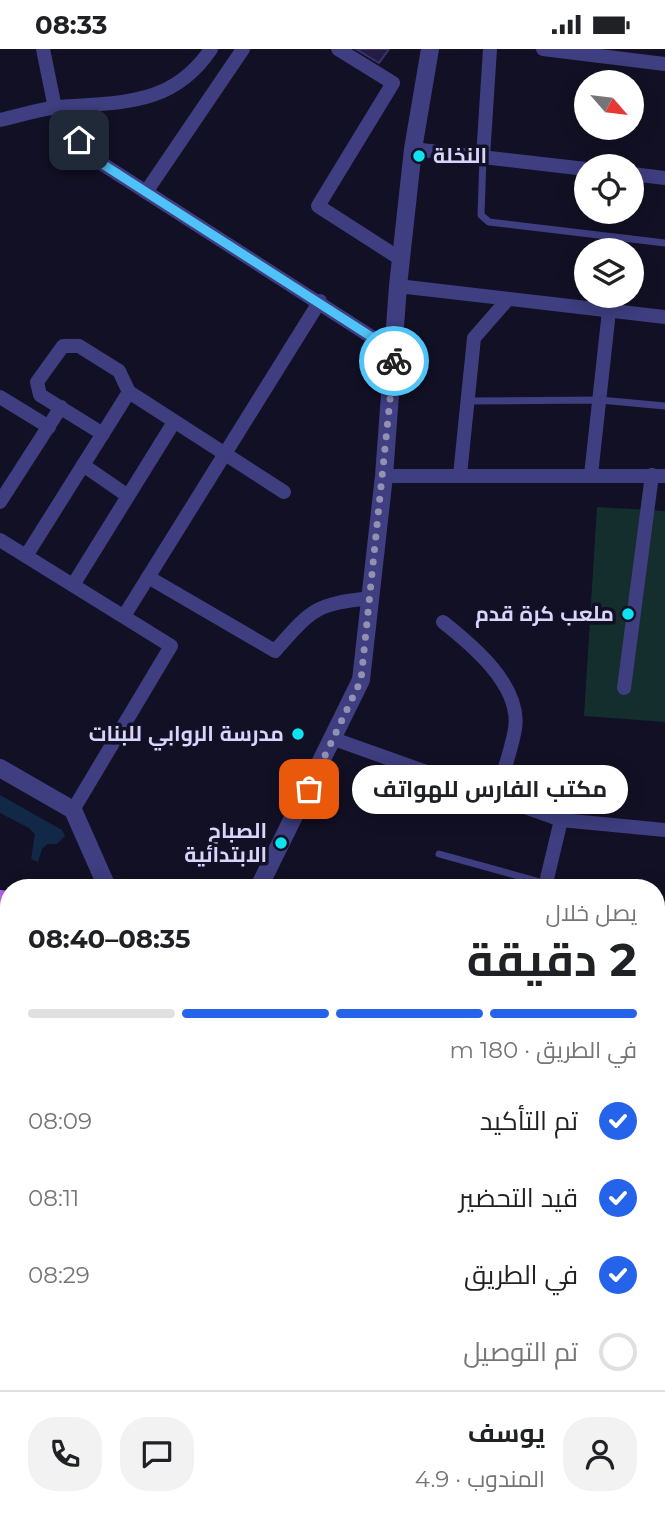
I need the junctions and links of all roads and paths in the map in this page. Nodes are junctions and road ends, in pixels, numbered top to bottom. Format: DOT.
graph roads {
  1 [pos="43,49"];
  2 [pos="211,49"];
  3 [pos="243,49"];
  4 [pos="338,49"];
  5 [pos="430,49"];
  6 [pos="490,49"];
  7 [pos="543,49"];
  8 [pos="613,53"];
  9 [pos="665,64"];
  10 [pos="55,108"];
  11 [pos="0,120"];
  12 [pos="413,149"];
  13 [pos="483,157"];
  14 [pos="574,168"];
  15 [pos="644,175"];
  16 [pos="665,178"];
  17 [pos="146,192"];
  18 [pos="665,243"];
  19 [pos="402,260"];
  20 [pos="398,286"];
  21 [pos="508,299"];
  22 [pos="320,301"];
  23 [pos="609,311"];
  24 [pos="665,317"];
  25 [pos="395,352"];
  26 [pos="129,392"];
  27 [pos="0,397"];
  28 [pos="600,400"];
  29 [pos="466,401"];
  30 [pos="665,405"];
  31 [pos="61,407"];
  32 [pos="174,422"];
  33 [pos="49,427"];
  34 [pos="103,434"];
  35 [pos="225,454"];
  36 [pos="83,465"];
  37 [pos="460,475"];
  38 [pos="592,475"];
  39 [pos="384,476"];
  40 [pos="658,476"];
  41 [pos="284,492"];
  42 [pos="128,496"];
  43 [pos="0,502"];
  44 [pos="0,540"];
  45 [pos="26,556"];
  46 [pos="148,577"];
  47 [pos="73,585"];
  48 [pos="371,598"];
  49 [pos="124,616"];
  50 [pos="443,622"];
  51 [pos="624,688"];
  52 [pos="334,739"];
  53 [pos="0,768"];
  54 [pos="496,797"];
  55 [pos="73,810"];
  56 [pos="561,820"];
  57 [pos="665,830"];
  58 [pos="439,854"];
  59 [pos="103,879"];
  60 [pos="263,879"];
  61 [pos="525,879"];
  62 [pos="550,879"];
  1 -- 10 [label="street"];
  2 -- 10 [label="street"];
  3 -- 17 [label="street"];
  4 -- 19 [label="street"];
  5 -- 12 [label="street"];
  6 -- 13 [label="street"];
  7 -- 8 [label="street"];
  8 -- 9 [label="street"];
  10 -- 11 [label="street"];
  10 -- 17 [label="street"];
  12 -- 13 [label="street"];
  12 -- 19 [label="street"];
  13 -- 14 [label="street"];
  13 -- 18 [label="lane"];
  15 -- 16 [label="street"];
  17 -- 22 [label="street"];
  19 -- 20 [label="street"];
  20 -- 21 [label="street"];
  20 -- 25 [label="street"];
  21 -- 23 [label="street"];
  21 -- 29 [label="street"];
  22 -- 25 [label="street"];
  22 -- 35 [label="street"];
  23 -- 24 [label="street"];
  23 -- 28 [label="street"];
  25 -- 39 [label="street"];
  26 -- 31 [label="street"];
  26 -- 32 [label="street"];
  26 -- 34 [label="street"];
  27 -- 33 [label="street"];
  28 -- 29 [label="lane"];
  28 -- 30 [label="lane"];
  28 -- 38 [label="street"];
  29 -- 37 [label="street"];
  31 -- 33 [label="street"];
  31 -- 34 [label="street"];
  32 -- 35 [label="street"];
  32 -- 42 [label="street"];
  33 -- 43 [label="street"];
  34 -- 36 [label="street"];
  35 -- 41 [label="street"];
  35 -- 46 [label="street"];
  36 -- 42 [label="street"];
  36 -- 45 [label="street"];
  37 -- 38 [label="street"];
  37 -- 39 [label="street"];
  38 -- 40 [label="street"];
  39 -- 48 [label="street"];
  40 -- 51 [label="street"];
  42 -- 47 [label="street"];
  44 -- 45 [label="street"];
  45 -- 47 [label="street"];
  46 -- 48 [label="street"];
  46 -- 49 [label="street"];
  47 -- 49 [label="street"];
  48 -- 52 [label="street"];
  49 -- 55 [label="street"];
  50 -- 54 [label="street"];
  52 -- 54 [label="street"];
  52 -- 60 [label="street"];
  53 -- 55 [label="street"];
  54 -- 56 [label="street"];
  55 -- 59 [label="street"];
  56 -- 57 [label="street"];
  56 -- 62 [label="street"];
  58 -- 61 [label="lane"];
}
